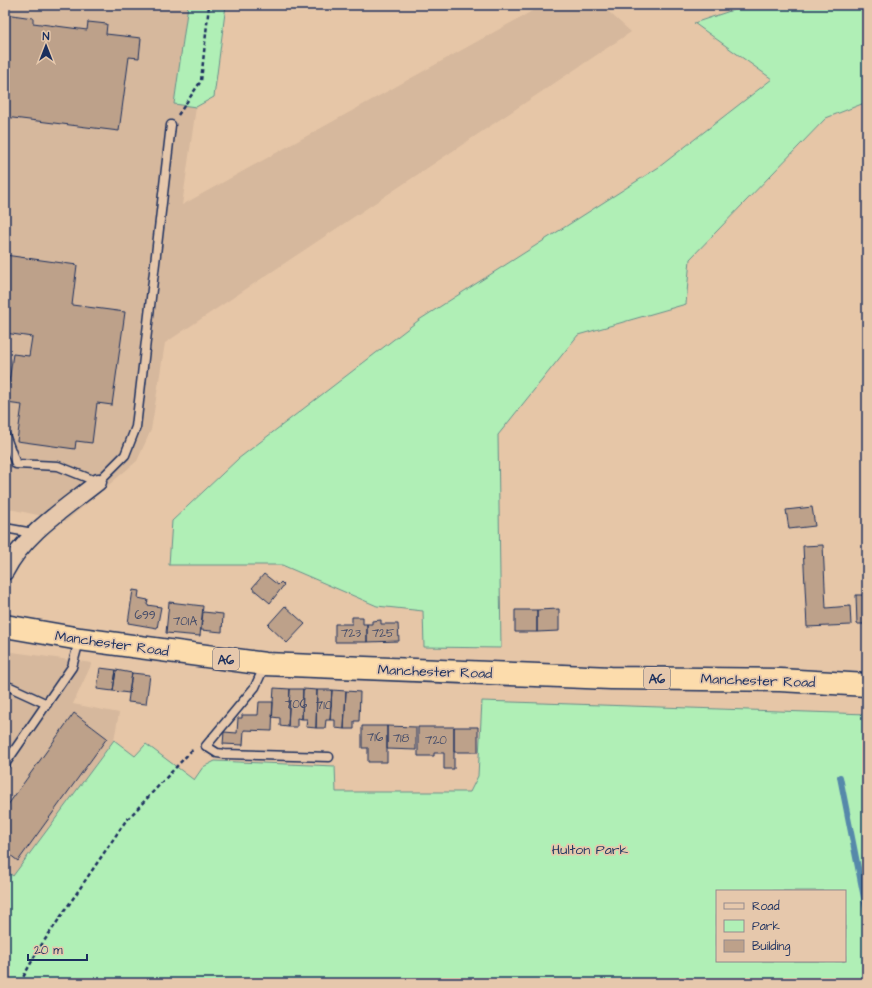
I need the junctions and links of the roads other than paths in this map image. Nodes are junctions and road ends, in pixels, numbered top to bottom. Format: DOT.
graph roads {
  1 [pos="171,125"];
  2 [pos="5,436"];
  3 [pos="98,482"];
  4 [pos="5,528"];
  5 [pos="33,533"];
  6 [pos="5,572"];
  7 [pos="5,626"];
  8 [pos="80,639"];
  9 [pos="265,664"];
  10 [pos="867,685"];
  11 [pos="5,688"];
  12 [pos="47,704"];
  13 [pos="330,757"];
  14 [pos="5,764"];
  1 -- 3 [label="lane"];
  2 -- 3 [label="lane"];
  3 -- 5 [label="street"];
  4 -- 5 [label="lane"];
  5 -- 6 [label="street"];
  7 -- 8 [label="highway, Manchester Road / A6"];
  8 -- 9 [label="highway, Manchester Road / A6"];
  8 -- 12 [label="lane"];
  9 -- 10 [label="highway, Manchester Road / A6"];
  9 -- 13 [label="lane"];
  11 -- 12 [label="lane"];
  12 -- 14 [label="lane"];
}
